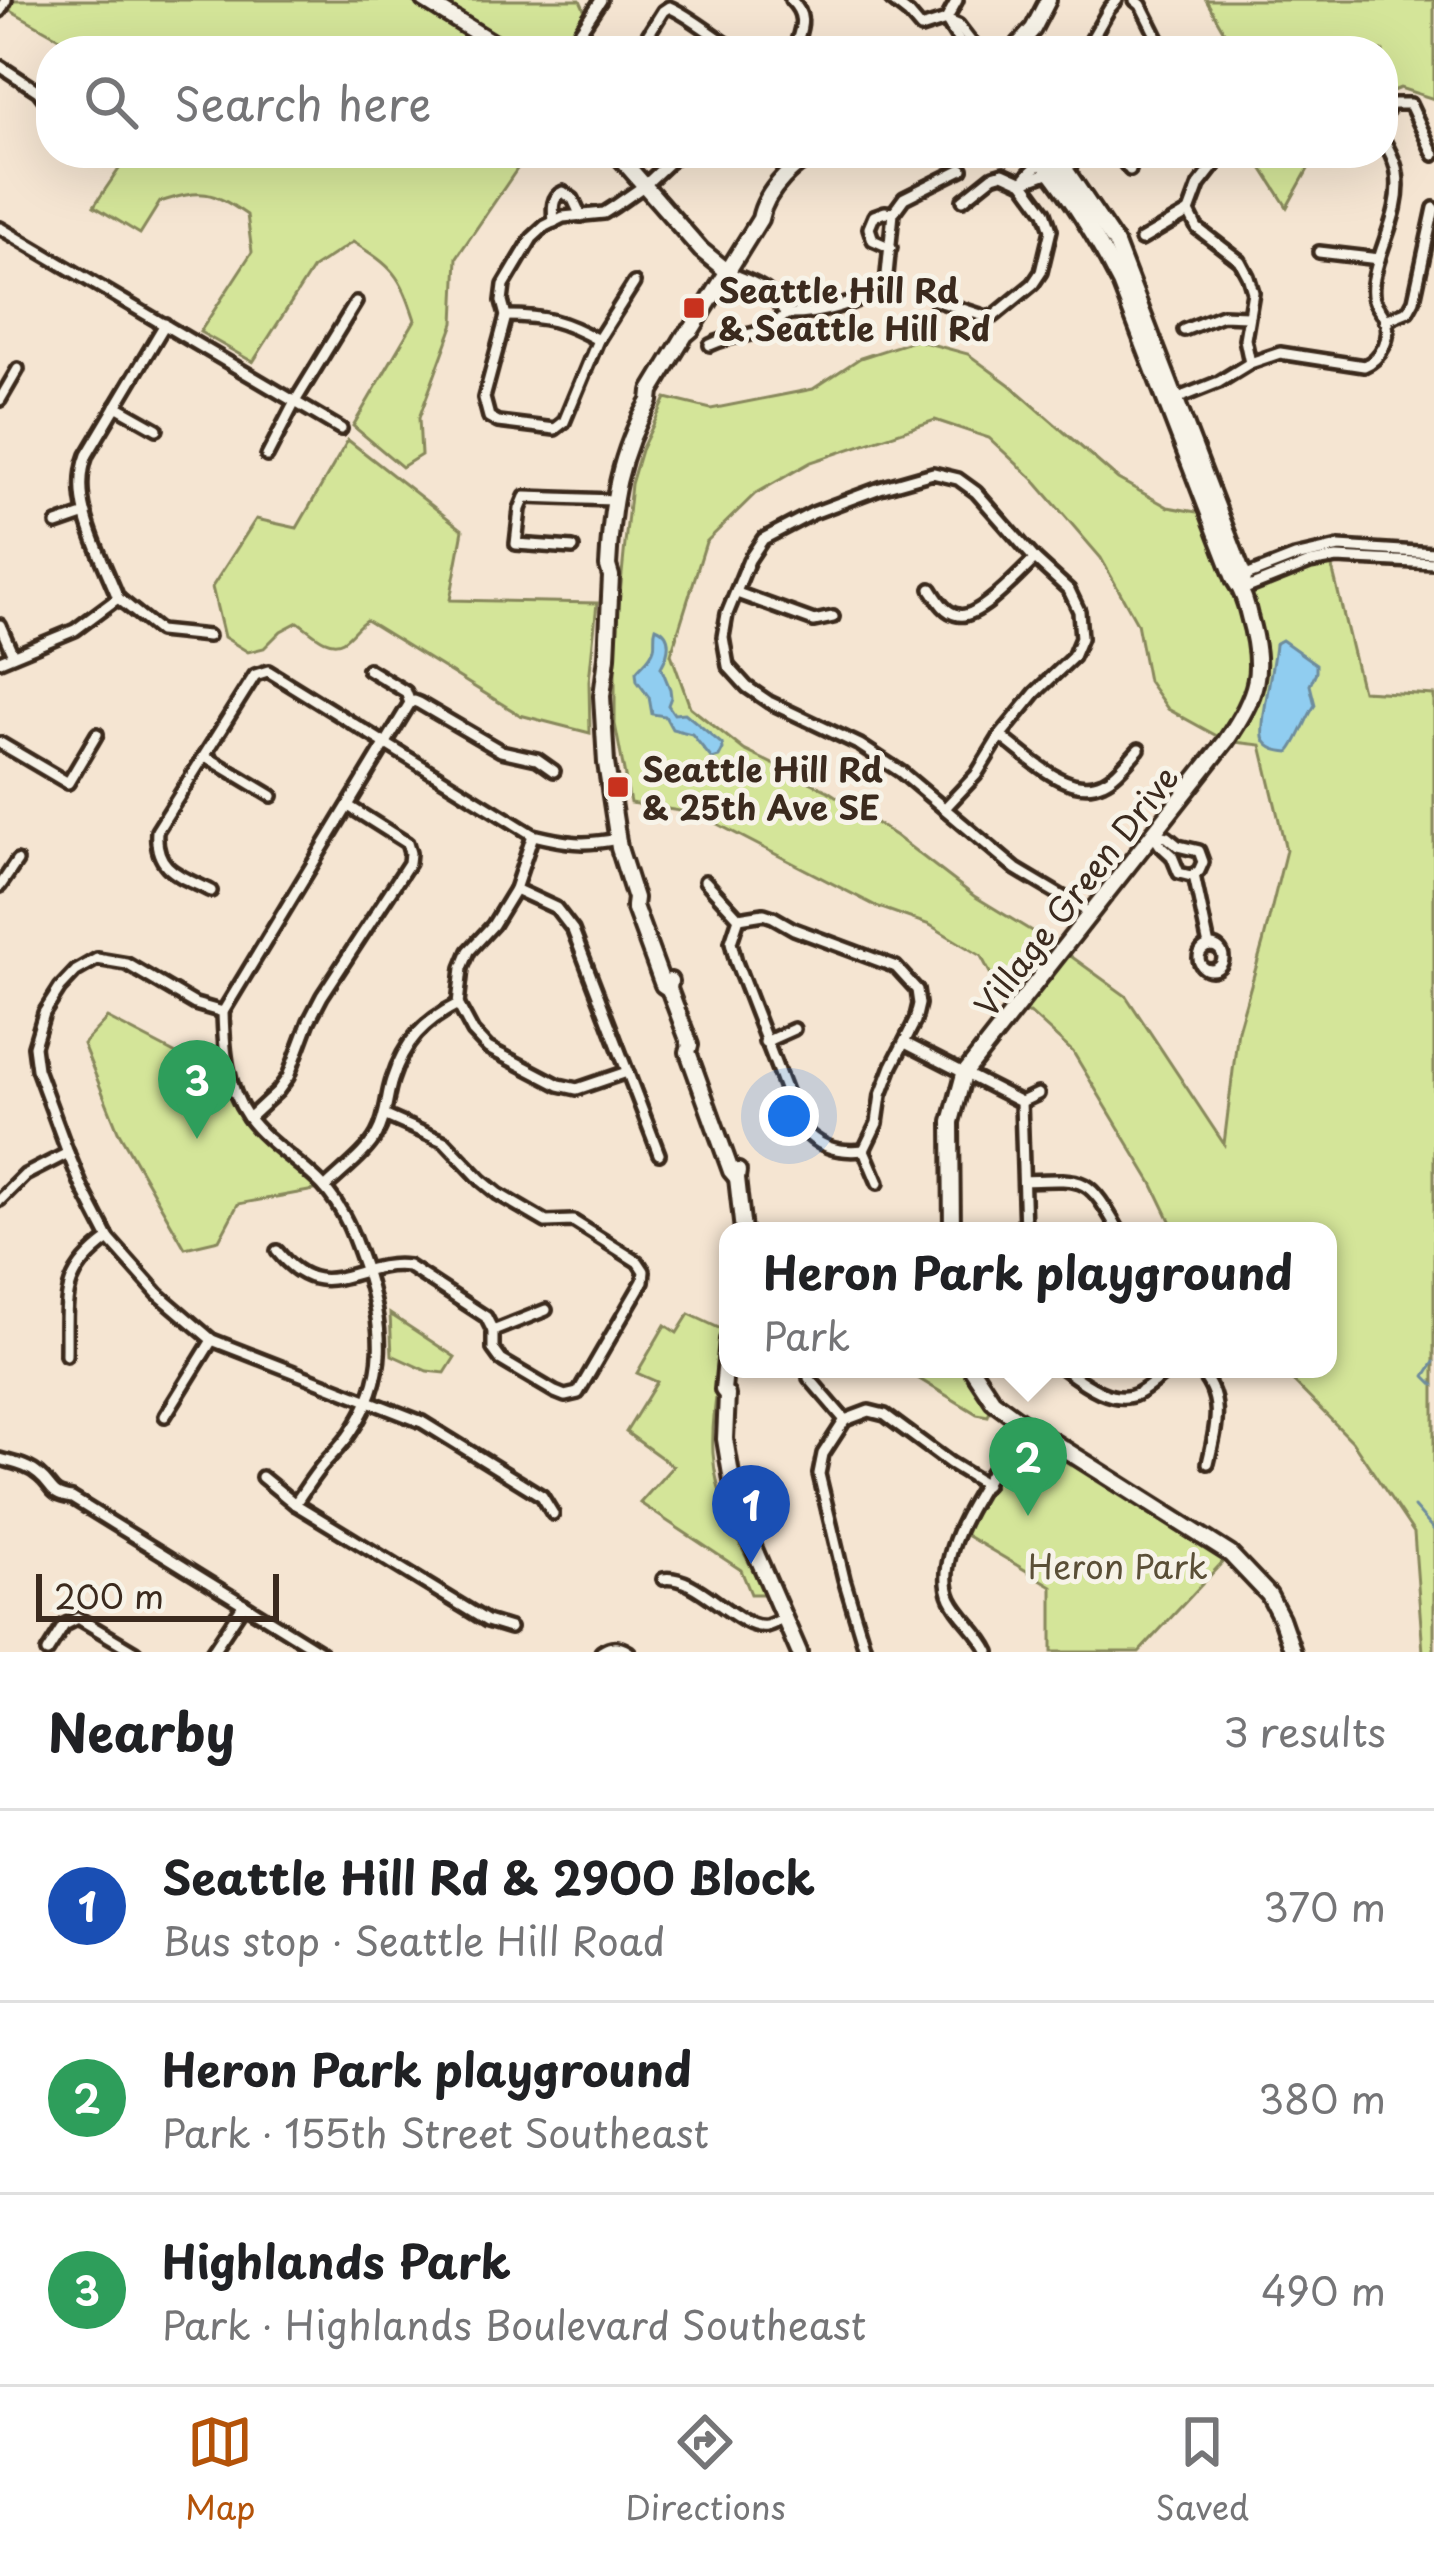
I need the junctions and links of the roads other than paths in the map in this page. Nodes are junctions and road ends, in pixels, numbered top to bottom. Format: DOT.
graph roads {
  1 [pos="6,0"];
  2 [pos="424,0"];
  3 [pos="601,0"];
  4 [pos="791,0"];
  5 [pos="891,0"];
  6 [pos="957,0"];
  7 [pos="1048,0"];
  8 [pos="1118,0"];
  9 [pos="1135,0"];
  10 [pos="0,11"];
  11 [pos="946,20"];
  12 [pos="482,36"];
  13 [pos="577,36"];
  14 [pos="647,36"];
  15 [pos="712,36"];
  16 [pos="799,36"];
  17 [pos="956,36"];
  18 [pos="966,36"];
  19 [pos="1027,36"];
  20 [pos="1094,36"];
  21 [pos="1157,36"];
  22 [pos="0,66"];
  23 [pos="36,91"];
  24 [pos="1398,104"];
  25 [pos="1434,154"];
  26 [pos="630,168"];
  27 [pos="663,168"];
  28 [pos="809,168"];
  29 [pos="1038,168"];
  30 [pos="1057,168"];
  31 [pos="1059,168"];
  32 [pos="1212,168"];
  33 [pos="1395,168"];
  34 [pos="962,169"];
  35 [pos="1023,182"];
  36 [pos="645,185"];
  37 [pos="963,200"];
  38 [pos="1434,208"];
  39 [pos="1189,212"];
  40 [pos="893,213"];
  41 [pos="581,216"];
  42 [pos="554,221"];
  43 [pos="0,228"];
  44 [pos="1141,240"];
  45 [pos="891,248"];
  46 [pos="1319,252"];
  47 [pos="1379,259"];
  48 [pos="728,272"];
  49 [pos="634,283"];
  50 [pos="935,301"];
  51 [pos="356,302"];
  52 [pos="786,314"];
  53 [pos="506,316"];
  54 [pos="1247,316"];
  55 [pos="1386,320"];
  56 [pos="166,324"];
  57 [pos="1184,330"];
  58 [pos="598,340"];
  59 [pos="710,345"];
  60 [pos="1250,363"];
  61 [pos="18,369"];
  62 [pos="1176,399"];
  63 [pos="0,400"];
  64 [pos="296,400"];
  65 [pos="116,406"];
  66 [pos="341,428"];
  67 [pos="157,429"];
  68 [pos="267,456"];
  69 [pos="613,500"];
  70 [pos="86,514"];
  71 [pos="57,524"];
  72 [pos="572,548"];
  73 [pos="1434,553"];
  74 [pos="1035,560"];
  75 [pos="1434,563"];
  76 [pos="1240,583"];
  77 [pos="931,589"];
  78 [pos="737,593"];
  79 [pos="118,598"];
  80 [pos="833,617"];
  81 [pos="0,625"];
  82 [pos="208,636"];
  83 [pos="13,655"];
  84 [pos="0,661"];
  85 [pos="368,669"];
  86 [pos="412,702"];
  87 [pos="97,734"];
  88 [pos="1000,736"];
  89 [pos="0,743"];
  90 [pos="386,745"];
  91 [pos="1139,749"];
  92 [pos="206,756"];
  93 [pos="554,771"];
  94 [pos="272,796"];
  95 [pos="350,807"];
  96 [pos="945,808"];
  97 [pos="1153,834"];
  98 [pos="533,835"];
  99 [pos="617,839"];
  100 [pos="17,861"];
  101 [pos="1194,875"];
  102 [pos="705,881"];
  103 [pos="0,886"];
  104 [pos="515,889"];
  105 [pos="211,891"];
  106 [pos="1090,913"];
  107 [pos="740,918"];
  108 [pos="1209,946"];
  109 [pos="458,1004"];
  110 [pos="223,1012"];
  111 [pos="794,1029"];
  112 [pos="765,1042"];
  113 [pos="904,1043"];
  114 [pos="627,1072"];
  115 [pos="964,1073"];
  116 [pos="1039,1094"];
  117 [pos="1022,1102"];
  118 [pos="386,1116"];
  119 [pos="249,1118"];
  120 [pos="864,1150"];
  121 [pos="68,1153"];
  122 [pos="659,1154"];
  123 [pos="1025,1181"];
  124 [pos="878,1183"];
  125 [pos="325,1188"];
  126 [pos="2,1194"];
  127 [pos="742,1222"];
  128 [pos="952,1222"];
  129 [pos="1025,1222"];
  130 [pos="1114,1222"];
  131 [pos="110,1239"];
  132 [pos="277,1251"];
  133 [pos="366,1272"];
  134 [pos="546,1310"];
  135 [pos="493,1331"];
  136 [pos="212,1340"];
  137 [pos="66,1355"];
  138 [pos="724,1378"];
  139 [pos="733,1378"];
  140 [pos="809,1378"];
  141 [pos="978,1378"];
  142 [pos="1079,1378"];
  143 [pos="1158,1378"];
  144 [pos="1206,1378"];
  145 [pos="727,1395"];
  146 [pos="368,1400"];
  147 [pos="165,1416"];
  148 [pos="845,1420"];
  149 [pos="1023,1423"];
  150 [pos="0,1459"];
  151 [pos="1208,1463"];
  152 [pos="262,1477"];
  153 [pos="986,1485"];
  154 [pos="295,1504"];
  155 [pos="553,1514"];
  156 [pos="663,1579"];
  157 [pos="244,1604"];
  158 [pos="784,1618"];
  159 [pos="510,1628"];
  160 [pos="627,1651"];
  161 [pos="47,1652"];
  162 [pos="134,1652"];
  163 [pos="212,1652"];
  164 [pos="322,1652"];
  165 [pos="601,1652"];
  166 [pos="799,1652"];
  167 [pos="866,1652"];
  168 [pos="989,1652"];
  169 [pos="1293,1652"];
  1 -- 10 [label="street"];
  2 -- 12 [label="street"];
  3 -- 13 [label="street"];
  4 -- 16 [label="street"];
  5 -- 11 [label="street"];
  6 -- 11 [label="street"];
  7 -- 19 [label="street"];
  8 -- 20 [label="street"];
  9 -- 21 [label="street"];
  11 -- 17 [label="street"];
  11 -- 18 [label="street"];
  14 -- 15 [label="street"];
  22 -- 23 [label="street"];
  24 -- 25 [label="street"];
  26 -- 36 [label="street"];
  27 -- 36 [label="street"];
  28 -- 48 [label="street"];
  29 -- 35 [label="street"];
  30 -- 76 [label="street, Village Green Drive"];
  31 -- 62 [label="street, Village Green Drive"];
  32 -- 39 [label="street"];
  33 -- 47 [label="street"];
  34 -- 40 [label="street"];
  35 -- 37 [label="street"];
  35 -- 50 [label="street"];
  36 -- 41 [label="street"];
  36 -- 48 [label="street"];
  38 -- 55 [label="street"];
  39 -- 44 [label="street"];
  39 -- 54 [label="street"];
  40 -- 45 [label="street"];
  40 -- 45 [label="street"];
  41 -- 42 [label="street"];
  41 -- 42 [label="street"];
  42 -- 53 [label="street"];
  43 -- 56 [label="street"];
  45 -- 52 [label="street"];
  46 -- 47 [label="street"];
  47 -- 55 [label="street"];
  48 -- 52 [label="street"];
  48 -- 69 [label="street"];
  49 -- 58 [label="street"];
  51 -- 64 [label="street"];
  52 -- 59 [label="street"];
  53 -- 58 [label="street"];
  53 -- 58 [label="street"];
  54 -- 57 [label="street"];
  54 -- 60 [label="street"];
  55 -- 60 [label="street"];
  56 -- 64 [label="street"];
  56 -- 65 [label="street"];
  60 -- 62 [label="street"];
  61 -- 63 [label="street"];
  62 -- 76 [label="street, Village Green Drive"];
  64 -- 66 [label="street"];
  64 -- 68 [label="street"];
  65 -- 67 [label="street"];
  65 -- 70 [label="street"];
  69 -- 72 [label="street"];
  69 -- 99 [label="street"];
  70 -- 71 [label="street"];
  70 -- 79 [label="street"];
  73 -- 76 [label="street"];
  74 -- 77 [label="street"];
  74 -- 78 [label="street"];
  74 -- 88 [label="street"];
  75 -- 76 [label="street"];
  76 -- 97 [label="street, Village Green Drive"];
  78 -- 80 [label="street"];
  78 -- 96 [label="street"];
  79 -- 82 [label="street"];
  79 -- 83 [label="street"];
  81 -- 83 [label="street"];
  83 -- 84 [label="street"];
  85 -- 86 [label="street"];
  86 -- 90 [label="street"];
  86 -- 93 [label="street"];
  87 -- 89 [label="street"];
  88 -- 91 [label="street"];
  88 -- 96 [label="street"];
  90 -- 92 [label="street"];
  90 -- 95 [label="street"];
  90 -- 98 [label="street"];
  92 -- 94 [label="street"];
  92 -- 105 [label="street"];
  95 -- 110 [label="street"];
  95 -- 119 [label="street"];
  96 -- 106 [label="street"];
  97 -- 101 [label="street"];
  97 -- 101 [label="street"];
  97 -- 106 [label="street, Village Green Drive"];
  98 -- 99 [label="street"];
  98 -- 104 [label="street"];
  99 -- 127 [label="street"];
  100 -- 103 [label="street"];
  101 -- 108 [label="street"];
  102 -- 107 [label="street"];
  104 -- 109 [label="street"];
  104 -- 114 [label="street"];
  106 -- 115 [label="street, Village Green Drive"];
  107 -- 112 [label="street"];
  107 -- 113 [label="street"];
  109 -- 114 [label="street"];
  109 -- 118 [label="street"];
  110 -- 119 [label="street"];
  110 -- 121 [label="street"];
  111 -- 112 [label="street"];
  112 -- 120 [label="street"];
  113 -- 115 [label="street"];
  113 -- 120 [label="street"];
  114 -- 122 [label="street"];
  115 -- 117 [label="street"];
  115 -- 128 [label="street, Village Green Drive"];
  116 -- 117 [label="street"];
  117 -- 123 [label="street"];
  118 -- 125 [label="street"];
  118 -- 135 [label="street"];
  119 -- 125 [label="street"];
  120 -- 124 [label="street"];
  121 -- 126 [label="street"];
  121 -- 131 [label="street"];
  123 -- 129 [label="street"];
  123 -- 130 [label="street"];
  125 -- 133 [label="street"];
  131 -- 136 [label="street"];
  131 -- 137 [label="street"];
  132 -- 133 [label="street"];
  133 -- 135 [label="street"];
  133 -- 146 [label="street"];
  134 -- 135 [label="street"];
  136 -- 146 [label="street"];
  136 -- 147 [label="street"];
  138 -- 145 [label="street"];
  139 -- 145 [label="street"];
  140 -- 148 [label="street"];
  141 -- 149 [label="street"];
  142 -- 143 [label="street"];
  144 -- 151 [label="street"];
  145 -- 158 [label="street"];
  146 -- 154 [label="street"];
  146 -- 155 [label="street"];
  148 -- 153 [label="street"];
  148 -- 167 [label="street"];
  149 -- 153 [label="street"];
  149 -- 169 [label="street"];
  150 -- 157 [label="street"];
  152 -- 154 [label="street"];
  153 -- 168 [label="street"];
  154 -- 159 [label="street"];
  156 -- 158 [label="street"];
  157 -- 163 [label="street"];
  157 -- 164 [label="street"];
  158 -- 166 [label="street"];
  160 -- 165 [label="street"];
  161 -- 162 [label="street"];
}
